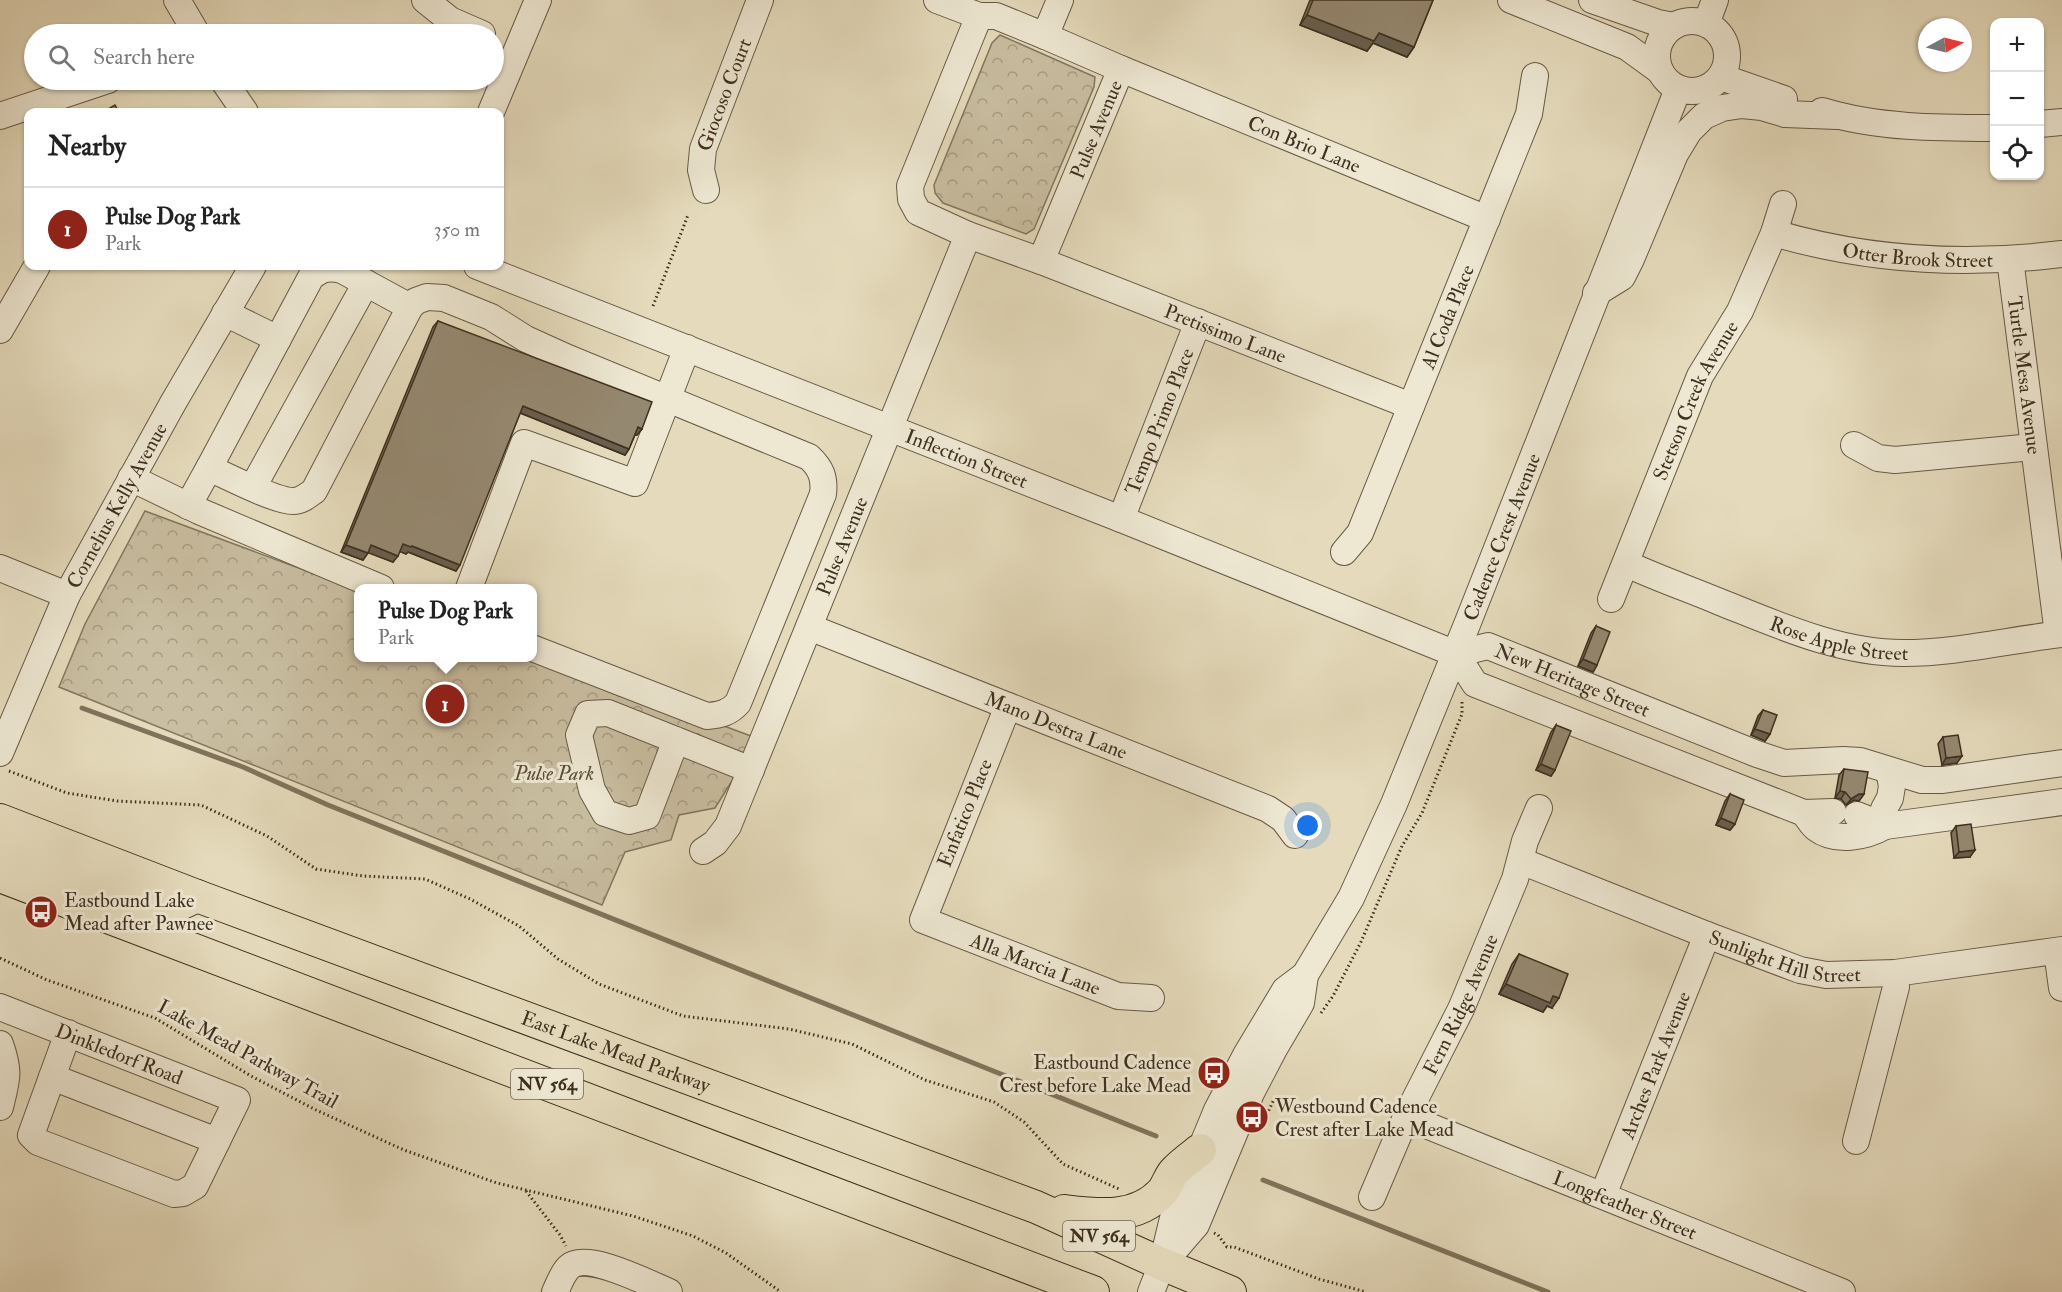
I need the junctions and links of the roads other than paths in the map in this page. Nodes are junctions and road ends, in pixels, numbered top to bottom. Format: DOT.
graph roads {
  1 [pos="177,0"];
  2 [pos="425,0"];
  3 [pos="538,0"];
  4 [pos="760,0"];
  5 [pos="937,0"];
  6 [pos="1060,0"];
  7 [pos="1511,0"];
  8 [pos="1592,0"];
  9 [pos="1714,0"];
  10 [pos="979,16"];
  11 [pos="191,24"];
  12 [pos="459,24"];
  13 [pos="1706,24"];
  14 [pos="1674,26"];
  15 [pos="1045,36"];
  16 [pos="504,44"];
  17 [pos="517,50"];
  18 [pos="1121,69"];
  19 [pos="1660,71"];
  20 [pos="1535,76"];
  21 [pos="1721,77"];
  22 [pos="504,81"];
  23 [pos="1678,89"];
  24 [pos="81,90"];
  25 [pos="231,90"];
  26 [pos="500,90"];
  27 [pos="33,108"];
  28 [pos="242,108"];
  29 [pos="493,108"];
  30 [pos="24,111"];
  31 [pos="0,116"];
  32 [pos="1837,116"];
  33 [pos="2062,122"];
  34 [pos="2044,124"];
  35 [pos="1990,128"];
  36 [pos="706,190"];
  37 [pos="1783,204"];
  38 [pos="1487,219"];
  39 [pos="1774,233"];
  40 [pos="968,235"];
  41 [pos="2062,254"];
  42 [pos="2010,259"];
  43 [pos="1041,261"];
  44 [pos="35,270"];
  45 [pos="251,270"];
  46 [pos="320,270"];
  47 [pos="342,270"];
  48 [pos="487,270"];
  49 [pos="366,283"];
  50 [pos="1596,293"];
  51 [pos="410,307"];
  52 [pos="225,313"];
  53 [pos="1198,322"];
  54 [pos="0,330"];
  55 [pos="278,339"];
  56 [pos="687,348"];
  57 [pos="668,399"];
  58 [pos="1411,406"];
  59 [pos="890,427"];
  60 [pos="1854,445"];
  61 [pos="2033,447"];
  62 [pos="209,468"];
  63 [pos="130,478"];
  64 [pos="253,487"];
  65 [pos="188,506"];
  66 [pos="1121,519"];
  67 [pos="804,542"];
  68 [pos="1344,552"];
  69 [pos="837,556"];
  70 [pos="1627,564"];
  71 [pos="0,568"];
  72 [pos="372,584"];
  73 [pos="470,584"];
  74 [pos="67,595"];
  75 [pos="1611,599"];
  76 [pos="808,627"];
  77 [pos="2060,634"];
  78 [pos="537,650"];
  79 [pos="1456,654"];
  80 [pos="1008,706"];
  81 [pos="676,740"];
  82 [pos="0,753"];
  83 [pos="2062,763"];
  84 [pos="751,770"];
  85 [pos="1890,771"];
  86 [pos="2062,802"];
  87 [pos="1539,808"];
  88 [pos="1804,813"];
  89 [pos="0,820"];
  90 [pos="1885,826"];
  91 [pos="1295,835"];
  92 [pos="0,848"];
  93 [pos="703,850"];
  94 [pos="1521,861"];
  95 [pos="0,876"];
  96 [pos="197,896"];
  97 [pos="923,920"];
  98 [pos="1707,935"];
  99 [pos="2060,950"];
  100 [pos="1895,973"];
  101 [pos="1305,975"];
  102 [pos="2062,988"];
  103 [pos="1151,998"];
  104 [pos="0,1007"];
  105 [pos="68,1033"];
  106 [pos="0,1044"];
  107 [pos="52,1077"];
  108 [pos="3,1082"];
  109 [pos="0,1107"];
  110 [pos="1406,1117"];
  111 [pos="217,1141"];
  112 [pos="1856,1141"];
  113 [pos="1200,1150"];
  114 [pos="1603,1195"];
  115 [pos="1372,1197"];
  116 [pos="1036,1207"];
  117 [pos="1157,1278"];
  118 [pos="555,1292"];
  119 [pos="669,1292"];
  120 [pos="1093,1292"];
  121 [pos="1230,1292"];
  122 [pos="1842,1292"];
  1 -- 11 [label="street"];
  2 -- 12 [label="street"];
  3 -- 17 [label="street"];
  4 -- 36 [label="street, Giocoso Court"];
  5 -- 10 [label="street, Pulse Avenue"];
  6 -- 15 [label="street"];
  7 -- 19 [label="street"];
  8 -- 14 [label="street"];
  9 -- 13 [label="street"];
  10 -- 15 [label="street, Pulse Avenue"];
  10 -- 40 [label="street"];
  13 -- 14 [label="street"];
  13 -- 21 [label="street"];
  14 -- 19 [label="street"];
  15 -- 18 [label="street, Pulse Avenue"];
  16 -- 17 [label="street"];
  17 -- 22 [label="street"];
  18 -- 38 [label="street, Con Brio Lane"];
  18 -- 43 [label="street, Pulse Avenue"];
  19 -- 23 [label="street"];
  20 -- 38 [label="street, Al Coda Place"];
  21 -- 23 [label="street"];
  21 -- 32 [label="street"];
  23 -- 50 [label="street, Cadence Crest Avenue"];
  24 -- 27 [label="street"];
  25 -- 28 [label="street"];
  26 -- 29 [label="street"];
  30 -- 31 [label="street"];
  32 -- 35 [label="street"];
  32 -- 50 [label="street"];
  33 -- 34 [label="street"];
  37 -- 39 [label="street, Stetson Creek Avenue"];
  38 -- 58 [label="street, Al Coda Place"];
  39 -- 42 [label="street, Otter Brook Street"];
  39 -- 70 [label="street, Stetson Creek Avenue"];
  40 -- 43 [label="street"];
  40 -- 59 [label="street, Pulse Avenue"];
  41 -- 42 [label="street, Otter Brook Street"];
  42 -- 61 [label="street, Turtle Mesa Avenue"];
  43 -- 53 [label="street, Pretissimo Lane"];
  44 -- 54 [label="street"];
  45 -- 52 [label="street, Cornelius Kelly Avenue"];
  46 -- 55 [label="street"];
  47 -- 49 [label="street"];
  48 -- 56 [label="street, Inflection Street"];
  49 -- 51 [label="street"];
  49 -- 64 [label="street"];
  50 -- 79 [label="street, Cadence Crest Avenue"];
  51 -- 57 [label="street"];
  51 -- 64 [label="street"];
  52 -- 55 [label="street"];
  52 -- 63 [label="street, Cornelius Kelly Avenue"];
  53 -- 58 [label="street, Pretissimo Lane"];
  53 -- 66 [label="street, Tempo Primo Place"];
  55 -- 62 [label="street"];
  56 -- 57 [label="street"];
  56 -- 59 [label="street, Inflection Street"];
  57 -- 67 [label="street"];
  57 -- 73 [label="street"];
  58 -- 68 [label="street, Al Coda Place"];
  59 -- 66 [label="street, Inflection Street"];
  59 -- 69 [label="street, Pulse Avenue"];
  60 -- 61 [label="street"];
  61 -- 77 [label="street, Turtle Mesa Avenue"];
  62 -- 64 [label="street"];
  62 -- 65 [label="street"];
  63 -- 65 [label="street"];
  63 -- 74 [label="street, Cornelius Kelly Avenue"];
  65 -- 72 [label="street"];
  66 -- 79 [label="street, Inflection Street"];
  67 -- 69 [label="street"];
  67 -- 78 [label="street"];
  69 -- 76 [label="street, Pulse Avenue"];
  70 -- 75 [label="street, Stetson Creek Avenue"];
  70 -- 77 [label="street, Rose Apple Street"];
  71 -- 74 [label="street"];
  74 -- 82 [label="street, Cornelius Kelly Avenue"];
  76 -- 80 [label="street, Mano Destra Lane"];
  76 -- 84 [label="street, Pulse Avenue"];
  79 -- 85 [label="street, New Heritage Street"];
  79 -- 88 [label="street, New Heritage Street"];
  79 -- 101 [label="street, Cadence Crest Avenue"];
  80 -- 91 [label="street, Mano Destra Lane"];
  80 -- 97 [label="street, Enfatico Place"];
  81 -- 81 [label="street"];
  81 -- 84 [label="street"];
  83 -- 85 [label="street, New Heritage Street"];
  84 -- 93 [label="street, Pulse Avenue"];
  85 -- 90 [label="street"];
  86 -- 90 [label="street, New Heritage Street"];
  87 -- 94 [label="street, Fern Ridge Avenue"];
  88 -- 90 [label="street, New Heritage Street"];
  88 -- 90 [label="street, New Heritage Street"];
  89 -- 96 [label="main road, East Lake Mead Parkway / NV 564"];
  92 -- 96 [label="main road"];
  94 -- 98 [label="street, Sunlight Hill Street"];
  94 -- 110 [label="street, Fern Ridge Avenue"];
  95 -- 120 [label="main road, NV 564"];
  96 -- 116 [label="main road, East Lake Mead Parkway / NV 564"];
  97 -- 103 [label="street, Alla Marcia Lane"];
  98 -- 100 [label="street, Sunlight Hill Street"];
  98 -- 114 [label="street, Arches Park Avenue"];
  99 -- 100 [label="street, Sunlight Hill Street"];
  99 -- 102 [label="street"];
  100 -- 112 [label="street"];
  101 -- 113 [label="street, Cadence Crest Avenue"];
  101 -- 117 [label="street, Cadence Crest Avenue"];
  104 -- 105 [label="street, Dinkledorf Road"];
  105 -- 107 [label="street"];
  105 -- 111 [label="street, Dinkledorf Road"];
  106 -- 108 [label="street"];
  107 -- 111 [label="street"];
  107 -- 111 [label="street"];
  108 -- 109 [label="street"];
  110 -- 114 [label="street, Longfeather Street"];
  110 -- 115 [label="street, Fern Ridge Avenue"];
  113 -- 116 [label="main road"];
  113 -- 117 [label="street, Cadence Crest Avenue"];
  114 -- 122 [label="street, Longfeather Street"];
  116 -- 117 [label="main road, East Lake Mead Parkway / NV 564"];
  117 -- 121 [label="main road, East Lake Mead Parkway / NV 564"];
  118 -- 119 [label="street"];
}
